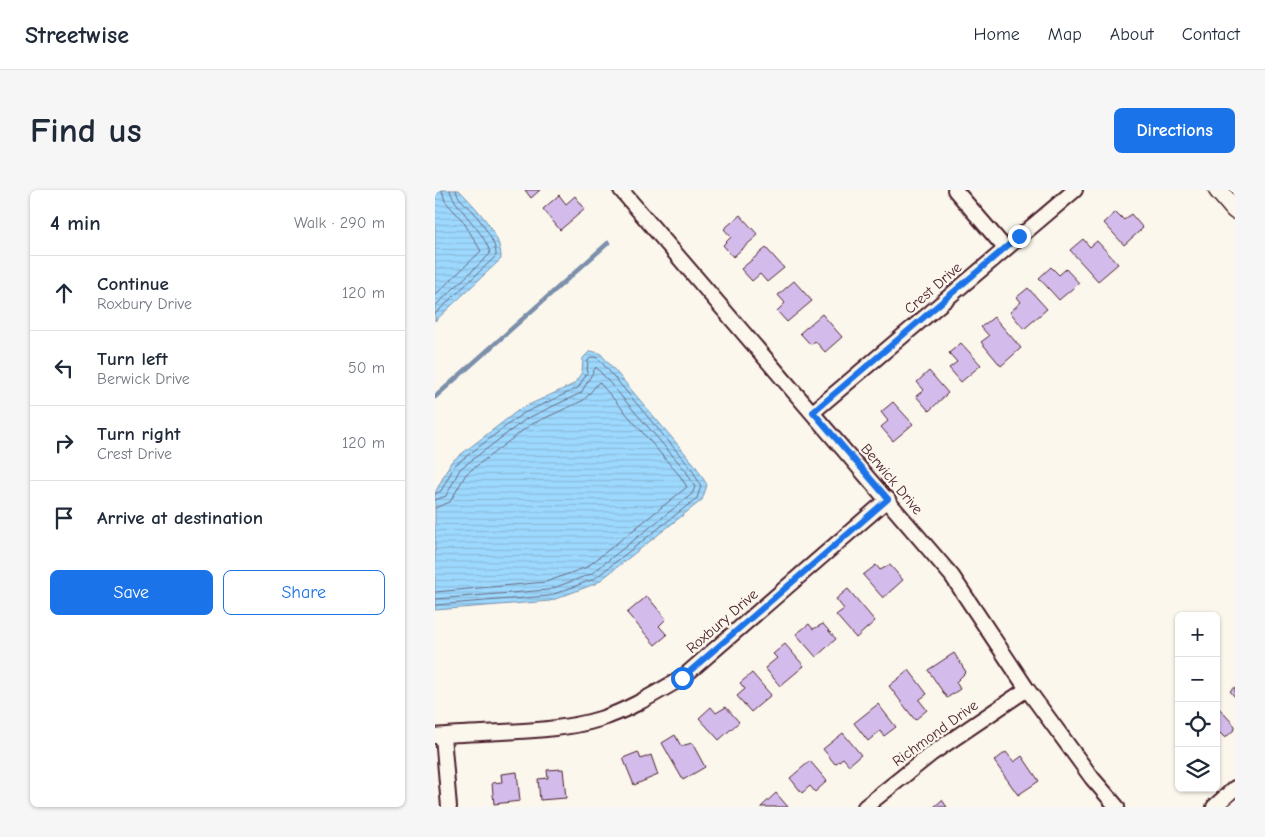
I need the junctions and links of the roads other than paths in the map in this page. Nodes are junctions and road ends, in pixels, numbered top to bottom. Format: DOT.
graph roads {
  1 [pos="621,190"];
  2 [pos="955,190"];
  3 [pos="1075,190"];
  4 [pos="1218,190"];
  5 [pos="1235,210"];
  6 [pos="1005,248"];
  7 [pos="813,412"];
  8 [pos="888,499"];
  9 [pos="1027,689"];
  10 [pos="439,736"];
  11 [pos="1235,788"];
  12 [pos="449,807"];
  13 [pos="865,807"];
  14 [pos="1117,807"];
  15 [pos="1214,807"];
  1 -- 7 [label="street, Berwick Drive"];
  2 -- 6 [label="street"];
  3 -- 6 [label="street, Crest Drive"];
  4 -- 5 [label="street"];
  6 -- 7 [label="street, Crest Drive"];
  7 -- 8 [label="street, Berwick Drive"];
  8 -- 9 [label="street, Berwick Drive"];
  8 -- 10 [label="street, Roxbury Drive"];
  9 -- 13 [label="street, Richmond Drive"];
  9 -- 14 [label="street, Berwick Drive"];
  10 -- 12 [label="street"];
  11 -- 15 [label="street"];
}
